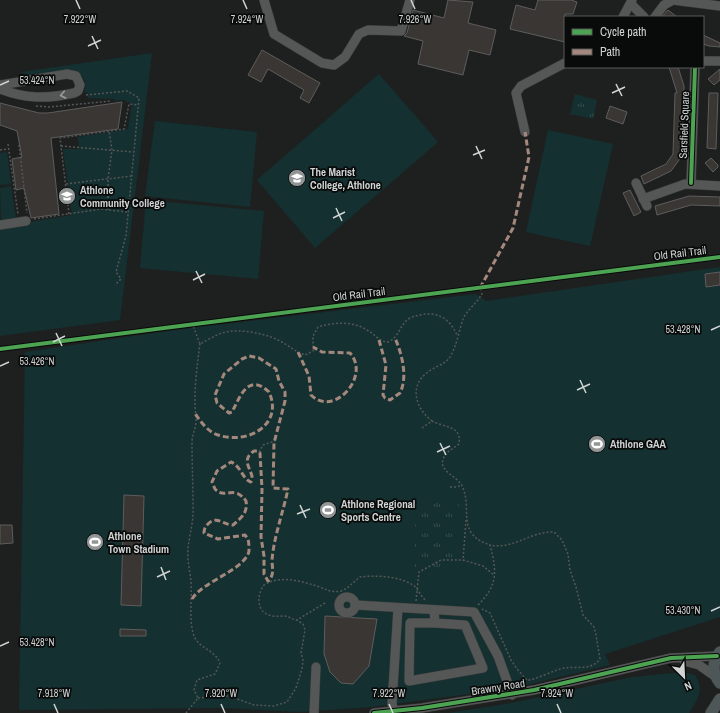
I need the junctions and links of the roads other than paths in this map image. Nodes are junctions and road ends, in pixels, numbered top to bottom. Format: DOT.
graph roads {
  1 [pos="264,0"];
  2 [pos="410,0"];
  3 [pos="631,2"];
  4 [pos="720,6"];
  5 [pos="624,16"];
  6 [pos="643,16"];
  7 [pos="656,16"];
  8 [pos="704,61"];
  9 [pos="720,61"];
  10 [pos="564,64"];
  11 [pos="695,68"];
  12 [pos="0,85"];
  13 [pos="0,89"];
  14 [pos="525,132"];
  15 [pos="691,183"];
  16 [pos="636,184"];
  17 [pos="720,186"];
  18 [pos="24,221"];
  19 [pos="0,225"];
  20 [pos="356,604"];
  21 [pos="398,608"];
  22 [pos="434,610"];
  23 [pos="435,623"];
  24 [pos="396,648"];
  25 [pos="410,649"];
  26 [pos="718,654"];
  27 [pos="664,660"];
  28 [pos="316,667"];
  29 [pos="718,680"];
  30 [pos="512,694"];
  31 [pos="720,699"];
  32 [pos="394,711"];
  33 [pos="314,713"];
  34 [pos="374,713"];
  35 [pos="711,713"];
  1 -- 2 [label="street"];
  3 -- 5 [label="street"];
  3 -- 6 [label="street"];
  4 -- 7 [label="street"];
  8 -- 9 [label="street"];
  10 -- 14 [label="street"];
  11 -- 15 [label="street, Sarsfield Square"];
  12 -- 13 [label="street, one-way"];
  15 -- 16 [label="street"];
  15 -- 17 [label="street"];
  18 -- 19 [label="street"];
  20 -- 21 [label="street"];
  21 -- 22 [label="street"];
  21 -- 24 [label="street"];
  22 -- 23 [label="street"];
  22 -- 30 [label="street"];
  23 -- 25 [label="street"];
  23 -- 25 [label="street"];
  24 -- 25 [label="street"];
  24 -- 32 [label="street"];
  26 -- 27 [label="street, Brawny Road"];
  26 -- 29 [label="main road"];
  27 -- 29 [label="street, Brawny Road"];
  27 -- 30 [label="street, Brawny Road"];
  28 -- 33 [label="street"];
  30 -- 32 [label="street, Brawny Road"];
  31 -- 35 [label="main road"];
  32 -- 34 [label="street, Brawny Road"];
}
